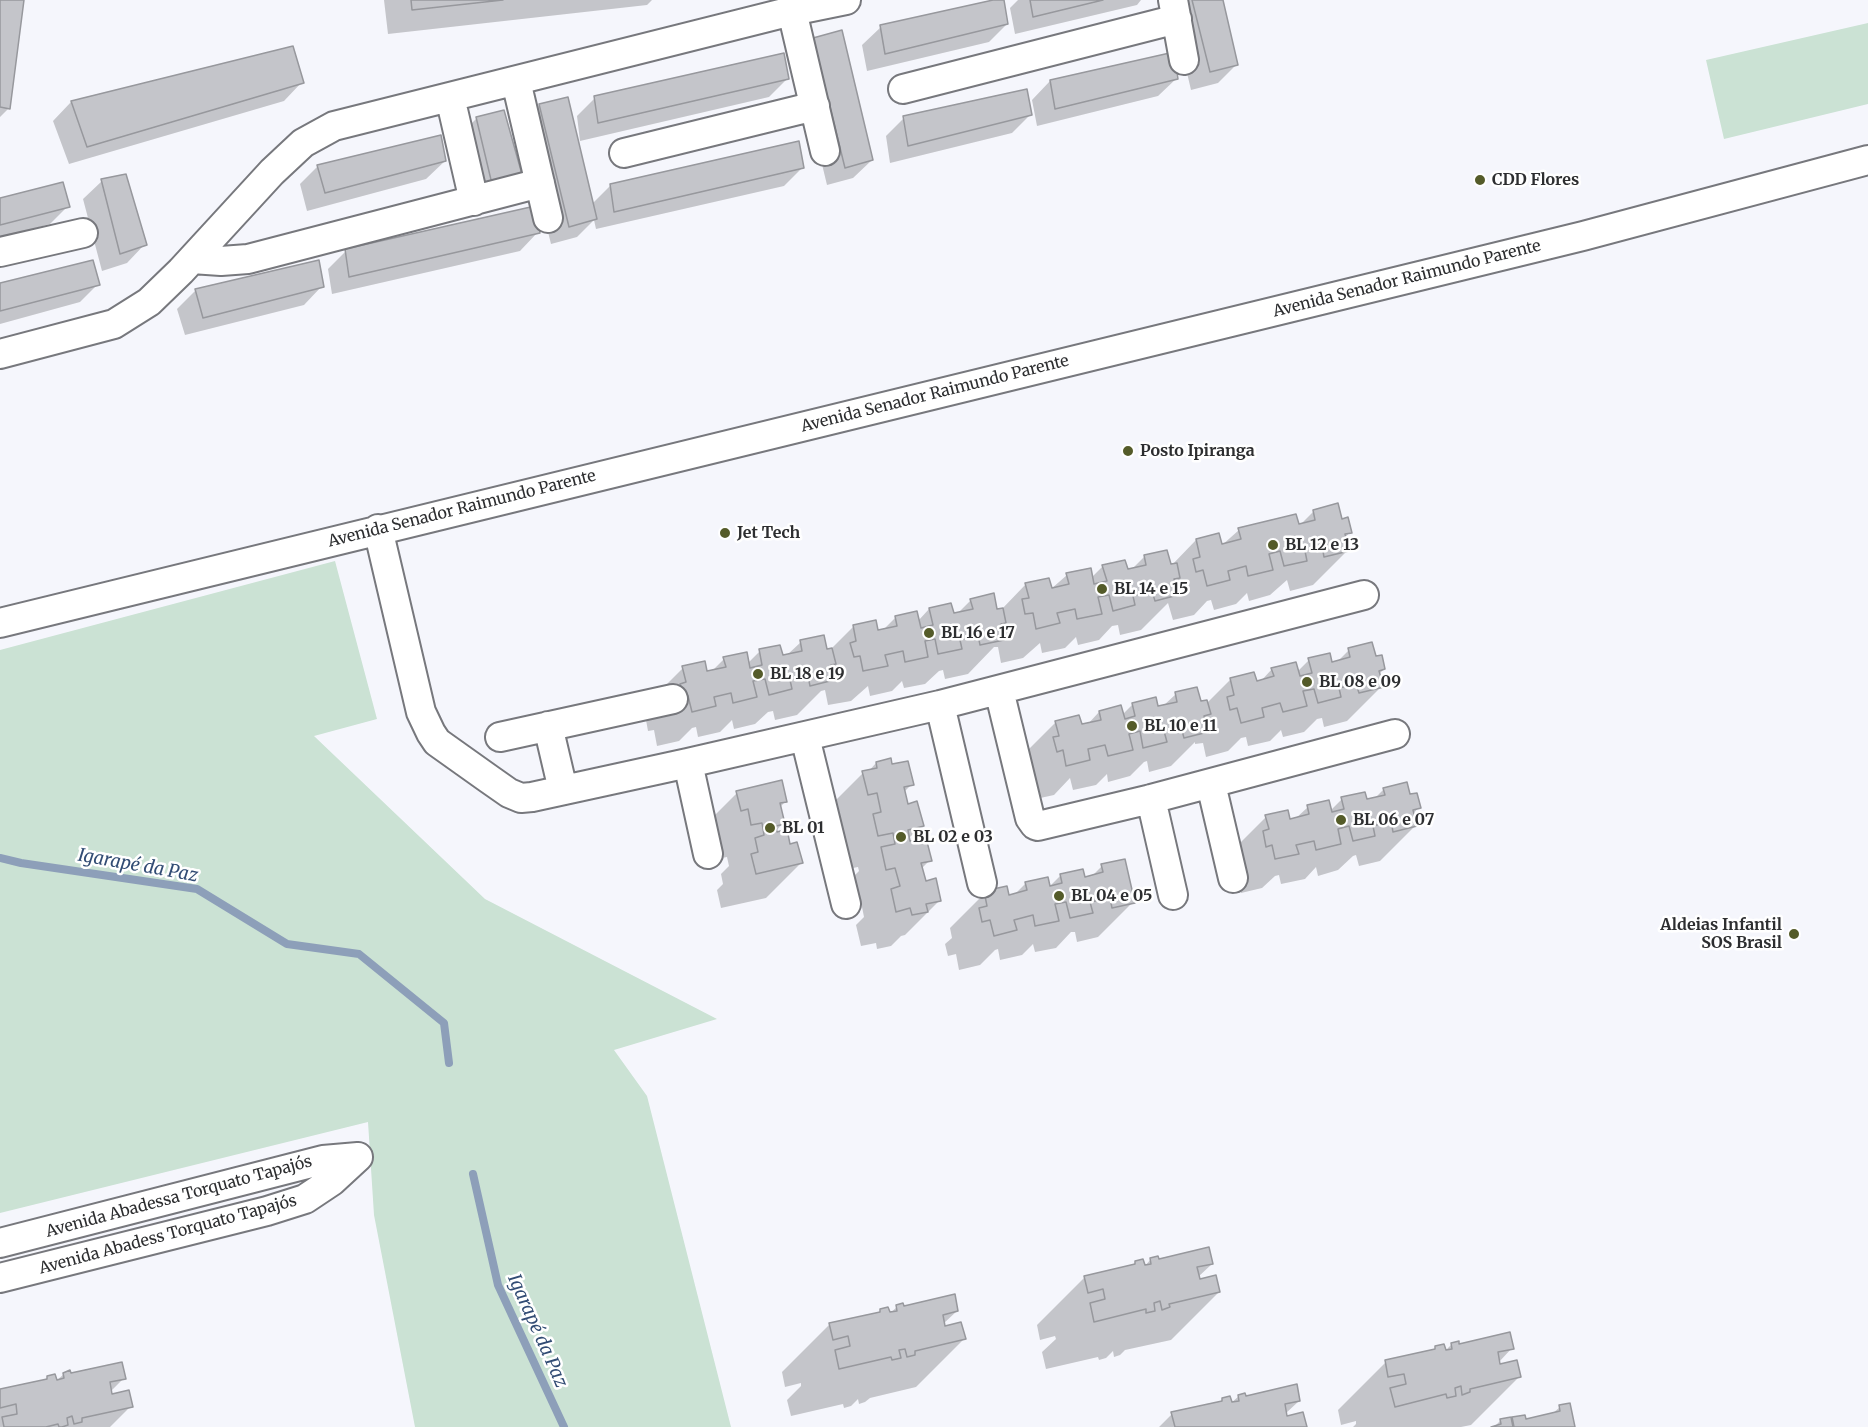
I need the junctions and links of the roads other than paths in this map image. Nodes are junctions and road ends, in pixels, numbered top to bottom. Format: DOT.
graph roads {
  1 [pos="846,0"];
  2 [pos="1175,9"];
  3 [pos="792,11"];
  4 [pos="1184,60"];
  5 [pos="516,81"];
  6 [pos="903,89"];
  7 [pos="450,97"];
  8 [pos="814,106"];
  9 [pos="825,151"];
  10 [pos="624,153"];
  11 [pos="1868,160"];
  12 [pos="540,183"];
  13 [pos="474,201"];
  14 [pos="548,218"];
  15 [pos="83,233"];
  16 [pos="0,252"];
  17 [pos="192,259"];
  18 [pos="0,354"];
  19 [pos="378,529"];
  20 [pos="1364,595"];
  21 [pos="0,623"];
  22 [pos="999,690"];
  23 [pos="673,699"];
  24 [pos="940,705"];
  25 [pos="548,726"];
  26 [pos="1395,734"];
  27 [pos="500,737"];
  28 [pos="805,737"];
  29 [pos="688,763"];
  30 [pos="1211,784"];
  31 [pos="564,790"];
  32 [pos="1151,800"];
  33 [pos="708,854"];
  34 [pos="1233,878"];
  35 [pos="982,883"];
  36 [pos="1173,895"];
  37 [pos="846,904"];
  38 [pos="358,1157"];
  39 [pos="0,1243"];
  40 [pos="0,1278"];
  1 -- 3 [label="street"];
  2 -- 4 [label="street"];
  2 -- 6 [label="street"];
  3 -- 5 [label="street"];
  3 -- 8 [label="street"];
  5 -- 7 [label="street"];
  5 -- 12 [label="street"];
  7 -- 13 [label="street"];
  7 -- 17 [label="street"];
  8 -- 9 [label="street"];
  8 -- 10 [label="street"];
  11 -- 19 [label="street, Avenida Senador Raimundo Parente"];
  12 -- 13 [label="street"];
  12 -- 14 [label="street"];
  13 -- 17 [label="street"];
  15 -- 16 [label="street"];
  17 -- 18 [label="street"];
  19 -- 21 [label="street, Avenida Senador Raimundo Parente"];
  19 -- 31 [label="street"];
  20 -- 22 [label="street"];
  22 -- 24 [label="street"];
  22 -- 32 [label="street"];
  23 -- 25 [label="street"];
  24 -- 28 [label="street"];
  24 -- 35 [label="street"];
  25 -- 27 [label="street"];
  25 -- 31 [label="street"];
  26 -- 30 [label="street"];
  28 -- 29 [label="street"];
  28 -- 37 [label="street"];
  29 -- 31 [label="street"];
  29 -- 33 [label="street"];
  30 -- 32 [label="street"];
  30 -- 34 [label="street"];
  32 -- 36 [label="street"];
  38 -- 39 [label="street, Avenida Abadessa Torquato Tapajós"];
  38 -- 40 [label="street, Avenida Abadess Torquato Tapajós"];
}
